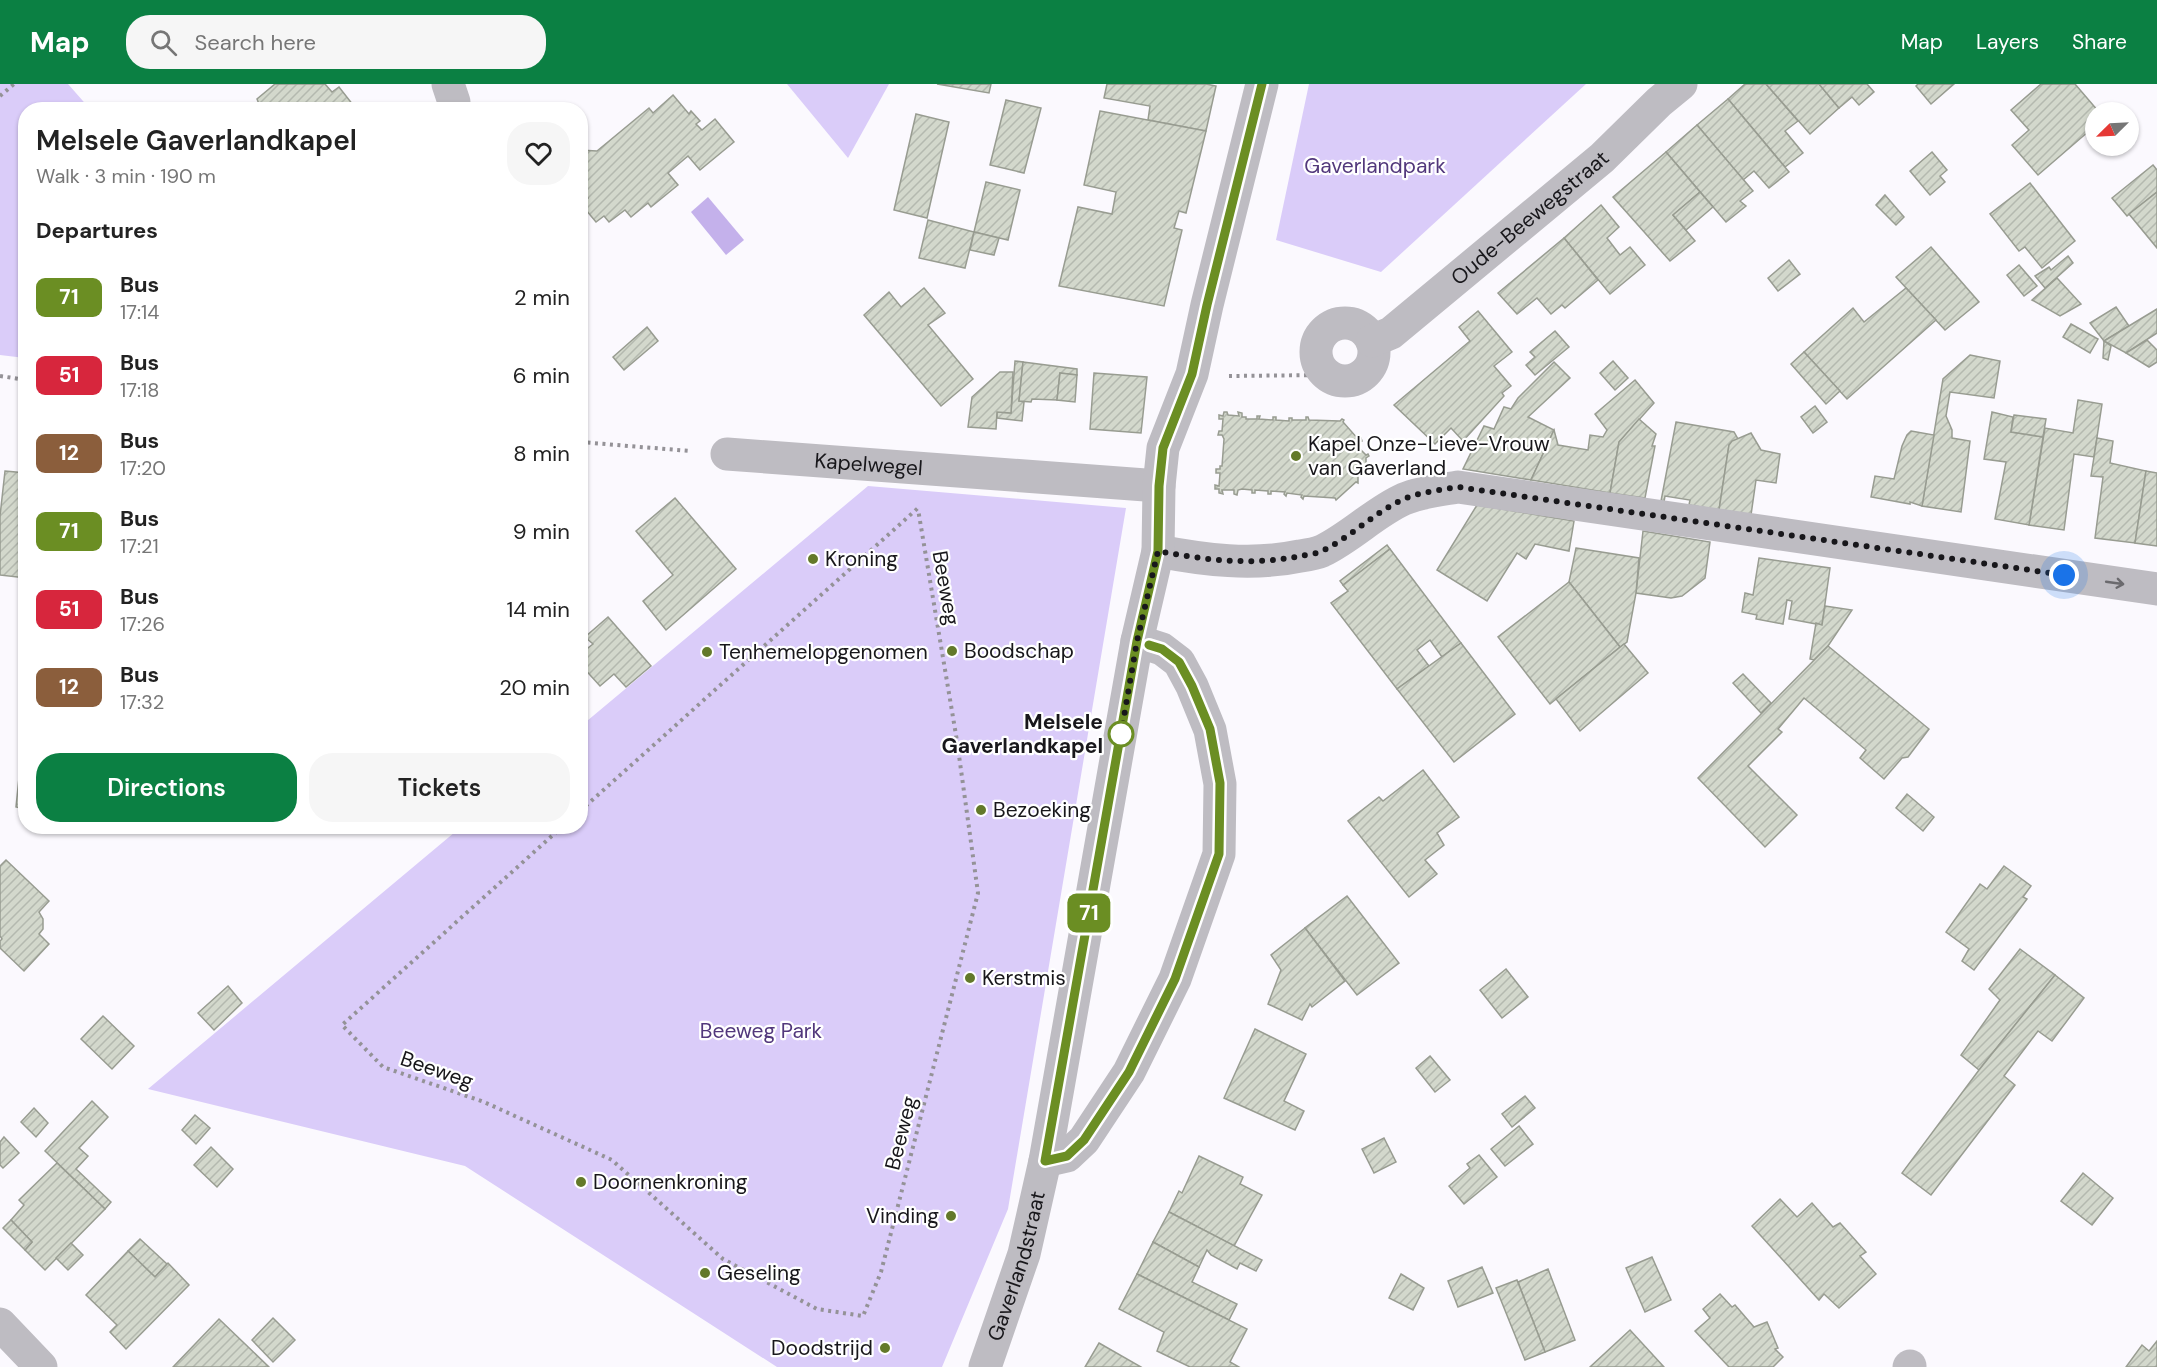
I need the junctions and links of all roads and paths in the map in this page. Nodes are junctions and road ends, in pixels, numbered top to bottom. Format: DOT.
graph roads {
  1 [pos="14,84"];
  2 [pos="448,84"];
  3 [pos="1262,84"];
  4 [pos="1681,84"];
  5 [pos="0,96"];
  6 [pos="454,102"];
  7 [pos="1372,341"];
  8 [pos="1192,374"];
  9 [pos="1324,375"];
  10 [pos="0,376"];
  11 [pos="18,379"];
  12 [pos="588,443"];
  13 [pos="728,454"];
  14 [pos="1159,486"];
  15 [pos="1158,551"];
  16 [pos="2157,589"];
  17 [pos="1137,641"];
  18 [pos="588,804"];
  19 [pos="554,834"];
  20 [pos="1045,1161"];
  21 [pos="0,1324"];
  22 [pos="41,1367"];
  23 [pos="985,1367"];
  1 -- 5 [label="path"];
  2 -- 6 [label="street"];
  3 -- 8 [label="street, Gaverlandstraat"];
  4 -- 7 [label="street, Oude-Beewegstraat"];
  7 -- 9 [label="street"];
  7 -- 9 [label="street"];
  8 -- 9 [label="path"];
  8 -- 14 [label="street, Gaverlandstraat"];
  10 -- 11 [label="path"];
  12 -- 13 [label="path"];
  13 -- 14 [label="street, Kapelwegel"];
  14 -- 15 [label="street, Gaverlandstraat"];
  15 -- 16 [label="street, one-way"];
  15 -- 17 [label="street, Gaverlandstraat"];
  17 -- 20 [label="street, Gaverlandstraat"];
  17 -- 20 [label="street, Gaverlandstraat"];
  18 -- 19 [label="path, Beeweg"];
  20 -- 23 [label="street, Gaverlandstraat"];
  21 -- 22 [label="street"];
}
